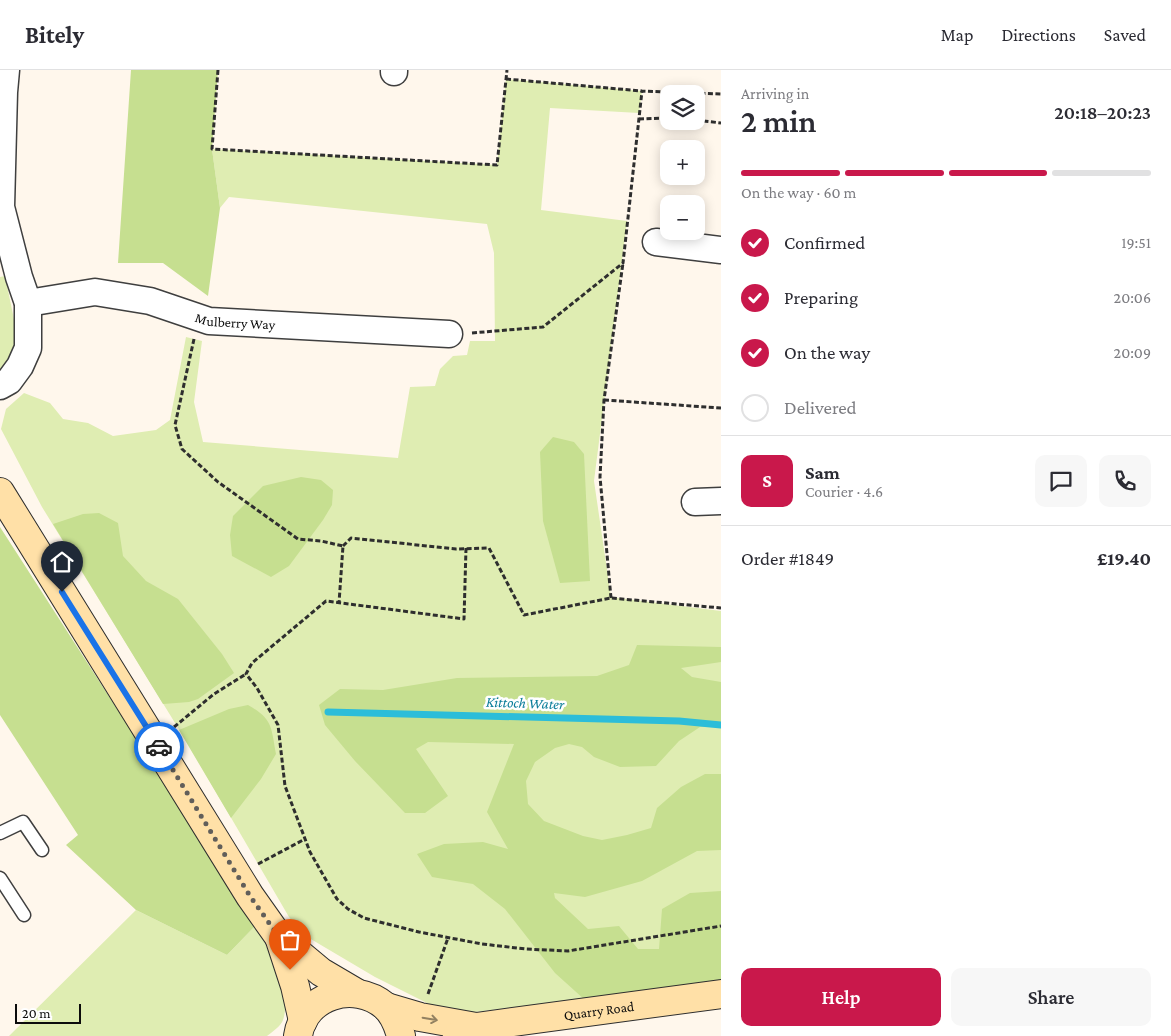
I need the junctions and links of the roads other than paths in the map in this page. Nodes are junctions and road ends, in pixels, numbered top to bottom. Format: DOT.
graph roads {
  1 [pos="6,70"];
  2 [pos="656,242"];
  3 [pos="721,250"];
  4 [pos="28,303"];
  5 [pos="449,334"];
  6 [pos="0,386"];
  7 [pos="0,492"];
  8 [pos="695,502"];
  9 [pos="721,502"];
  10 [pos="0,833"];
  11 [pos="42,850"];
  12 [pos="0,878"];
  13 [pos="24,915"];
  14 [pos="279,937"];
  15 [pos="355,992"];
  16 [pos="721,994"];
  17 [pos="410,1027"];
  18 [pos="297,1030"];
  19 [pos="466,1032"];
  1 -- 4 [label="street"];
  2 -- 3 [label="street"];
  4 -- 5 [label="street, Mulberry Way"];
  4 -- 6 [label="street"];
  7 -- 14 [label="street"];
  8 -- 9 [label="street"];
  10 -- 11 [label="lane"];
  12 -- 13 [label="lane"];
  14 -- 15 [label="street, Quarry Road"];
  14 -- 18 [label="street"];
  15 -- 17 [label="street, Quarry Road"];
  15 -- 18 [label="street"];
  16 -- 19 [label="street, Quarry Road"];
  17 -- 19 [label="street, Quarry Road, one-way"];
}
